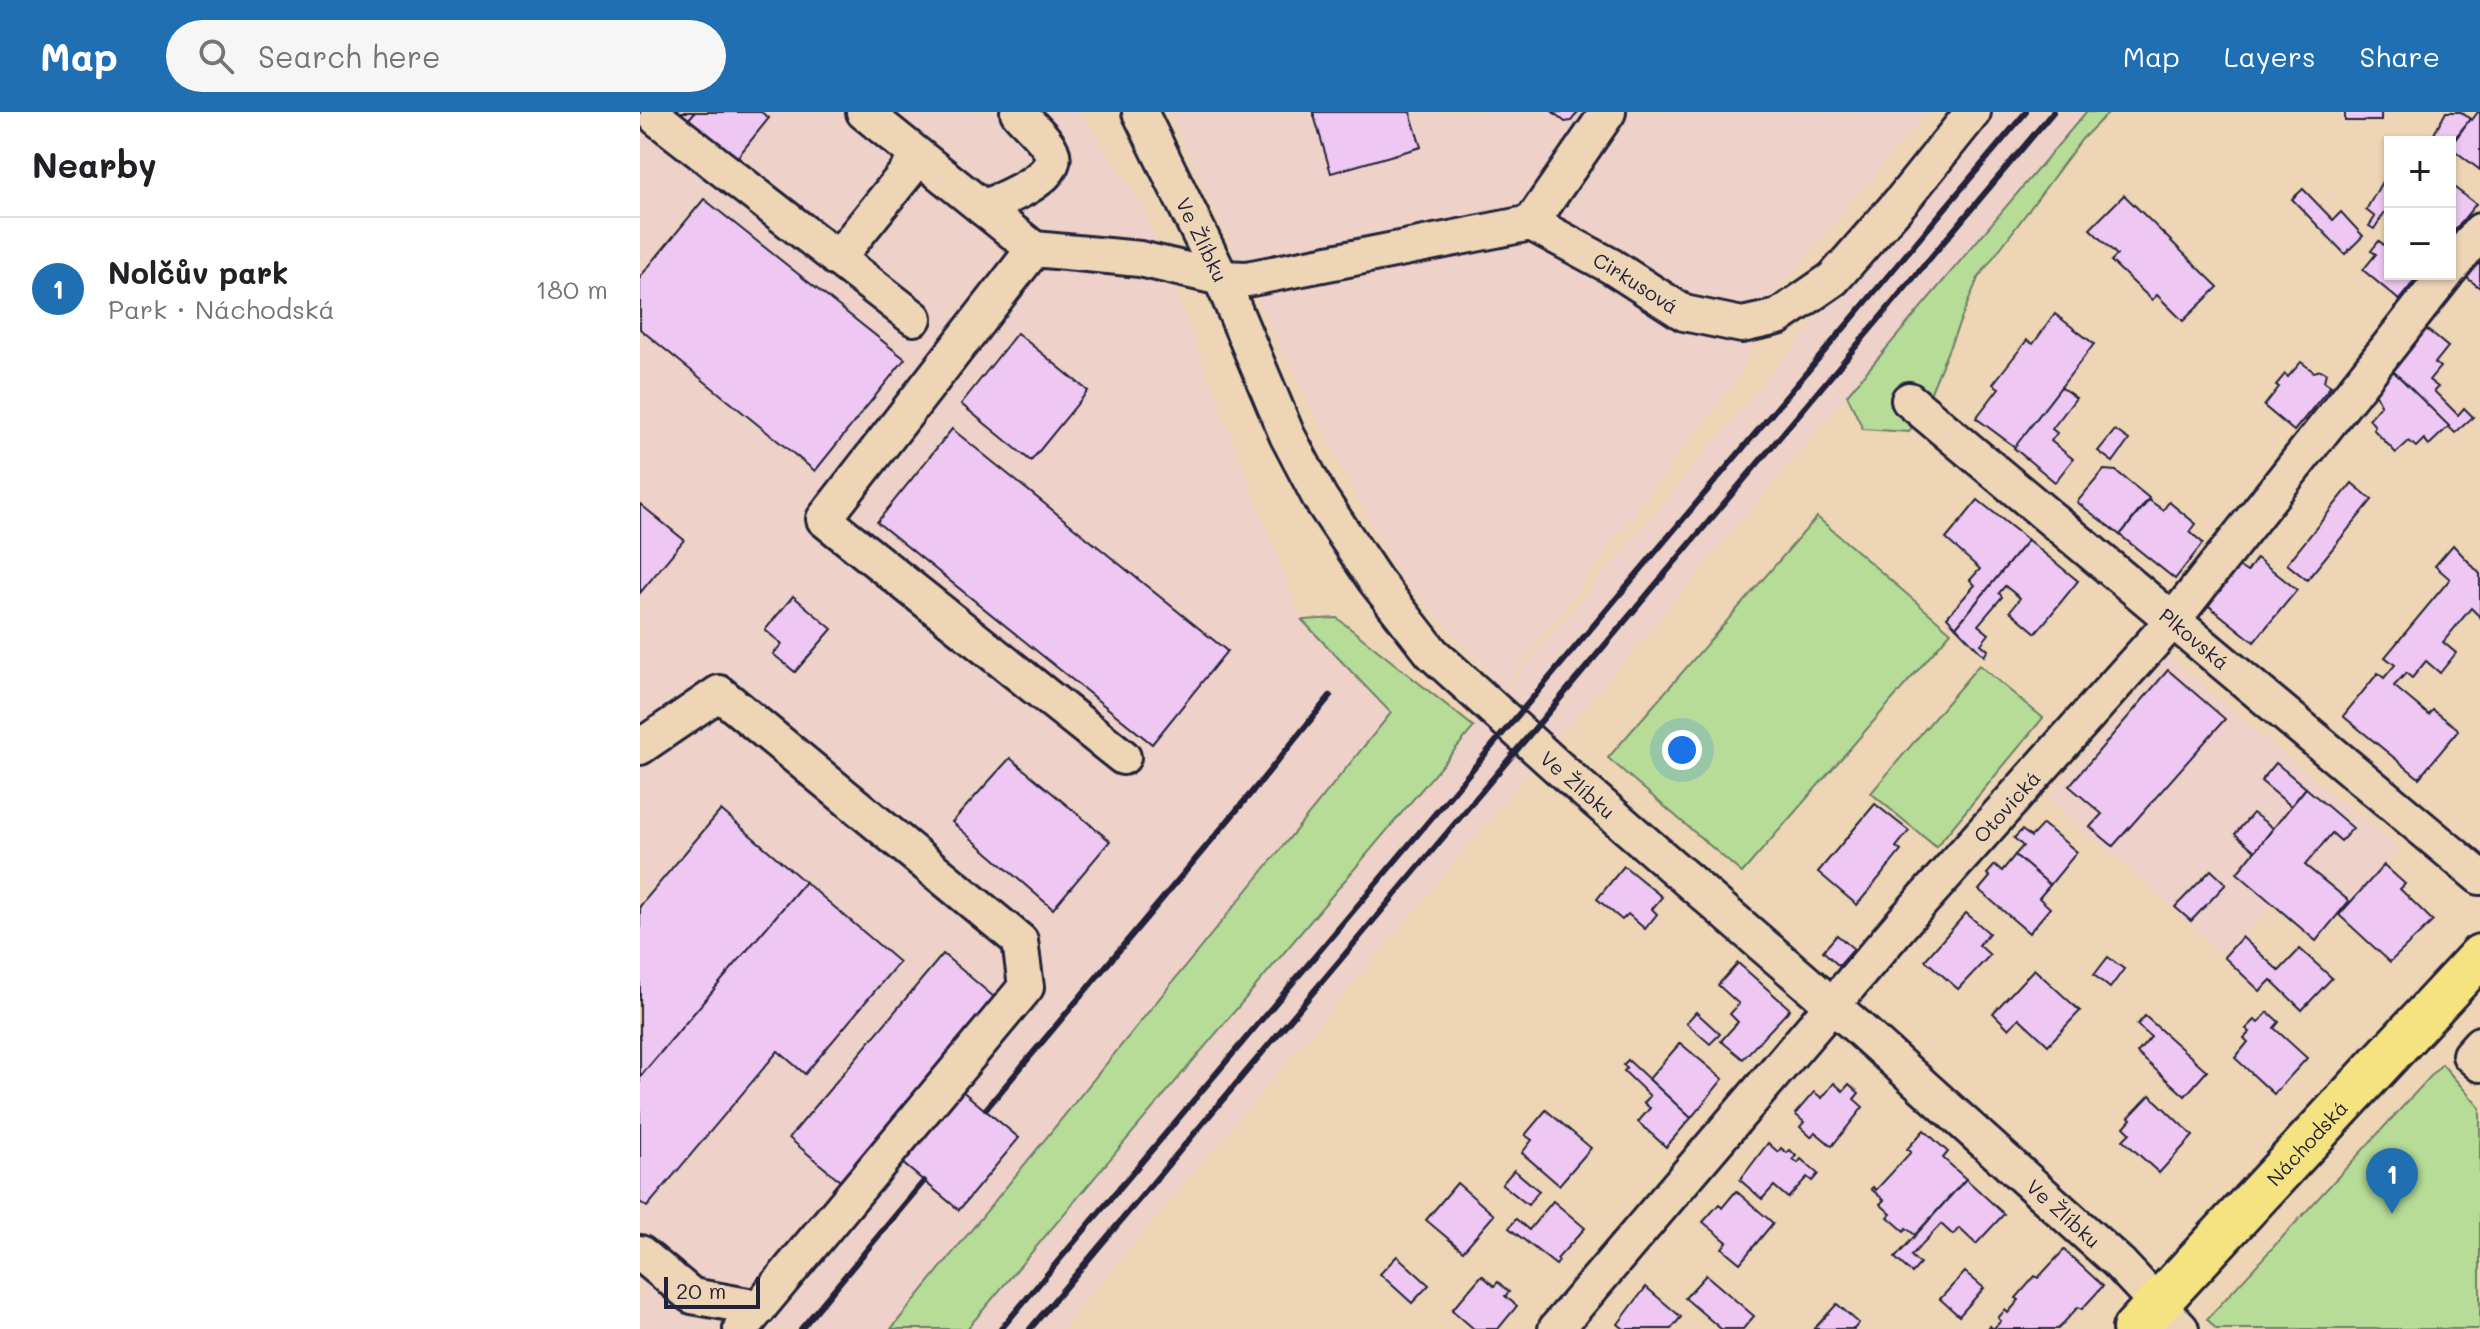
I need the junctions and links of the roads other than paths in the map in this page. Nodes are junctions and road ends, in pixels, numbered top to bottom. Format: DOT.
graph roads {
  1 [pos="864,112"];
  2 [pos="1018,112"];
  3 [pos="1140,112"];
  4 [pos="1608,112"];
  5 [pos="1973,112"];
  6 [pos="657,118"];
  7 [pos="919,157"];
  8 [pos="983,208"];
  9 [pos="1531,223"];
  10 [pos="2480,231"];
  11 [pos="1034,249"];
  12 [pos="837,259"];
  13 [pos="2456,261"];
  14 [pos="1221,278"];
  15 [pos="2441,280"];
  16 [pos="914,318"];
  17 [pos="1909,400"];
  18 [pos="2173,620"];
  19 [pos="640,747"];
  20 [pos="1123,757"];
  21 [pos="2480,877"];
  22 [pos="2480,956"];
  23 [pos="1832,1004"];
  24 [pos="2480,1044"];
  25 [pos="2480,1064"];
  26 [pos="640,1253"];
  27 [pos="750,1319"];
  28 [pos="2157,1320"];
  29 [pos="1556,1329"];
  1 -- 7 [label="street"];
  2 -- 8 [label="street"];
  3 -- 14 [label="street, Ve Žlíbku"];
  4 -- 9 [label="street"];
  5 -- 9 [label="street, Cirkusová"];
  6 -- 12 [label="street"];
  7 -- 8 [label="street"];
  7 -- 12 [label="street"];
  8 -- 11 [label="street"];
  9 -- 14 [label="street"];
  10 -- 13 [label="street"];
  11 -- 14 [label="street"];
  11 -- 20 [label="street"];
  12 -- 16 [label="street"];
  14 -- 23 [label="street, Ve Žlíbku"];
  15 -- 18 [label="street, Otovická"];
  17 -- 18 [label="street, Plkovská"];
  18 -- 21 [label="street, Plkovská"];
  18 -- 23 [label="street, Otovická"];
  19 -- 27 [label="street"];
  22 -- 28 [label="main road, Náchodská"];
  23 -- 28 [label="street, Ve Žlíbku"];
  23 -- 29 [label="street, Otovická"];
  24 -- 25 [label="street"];
  26 -- 27 [label="street"];
}
